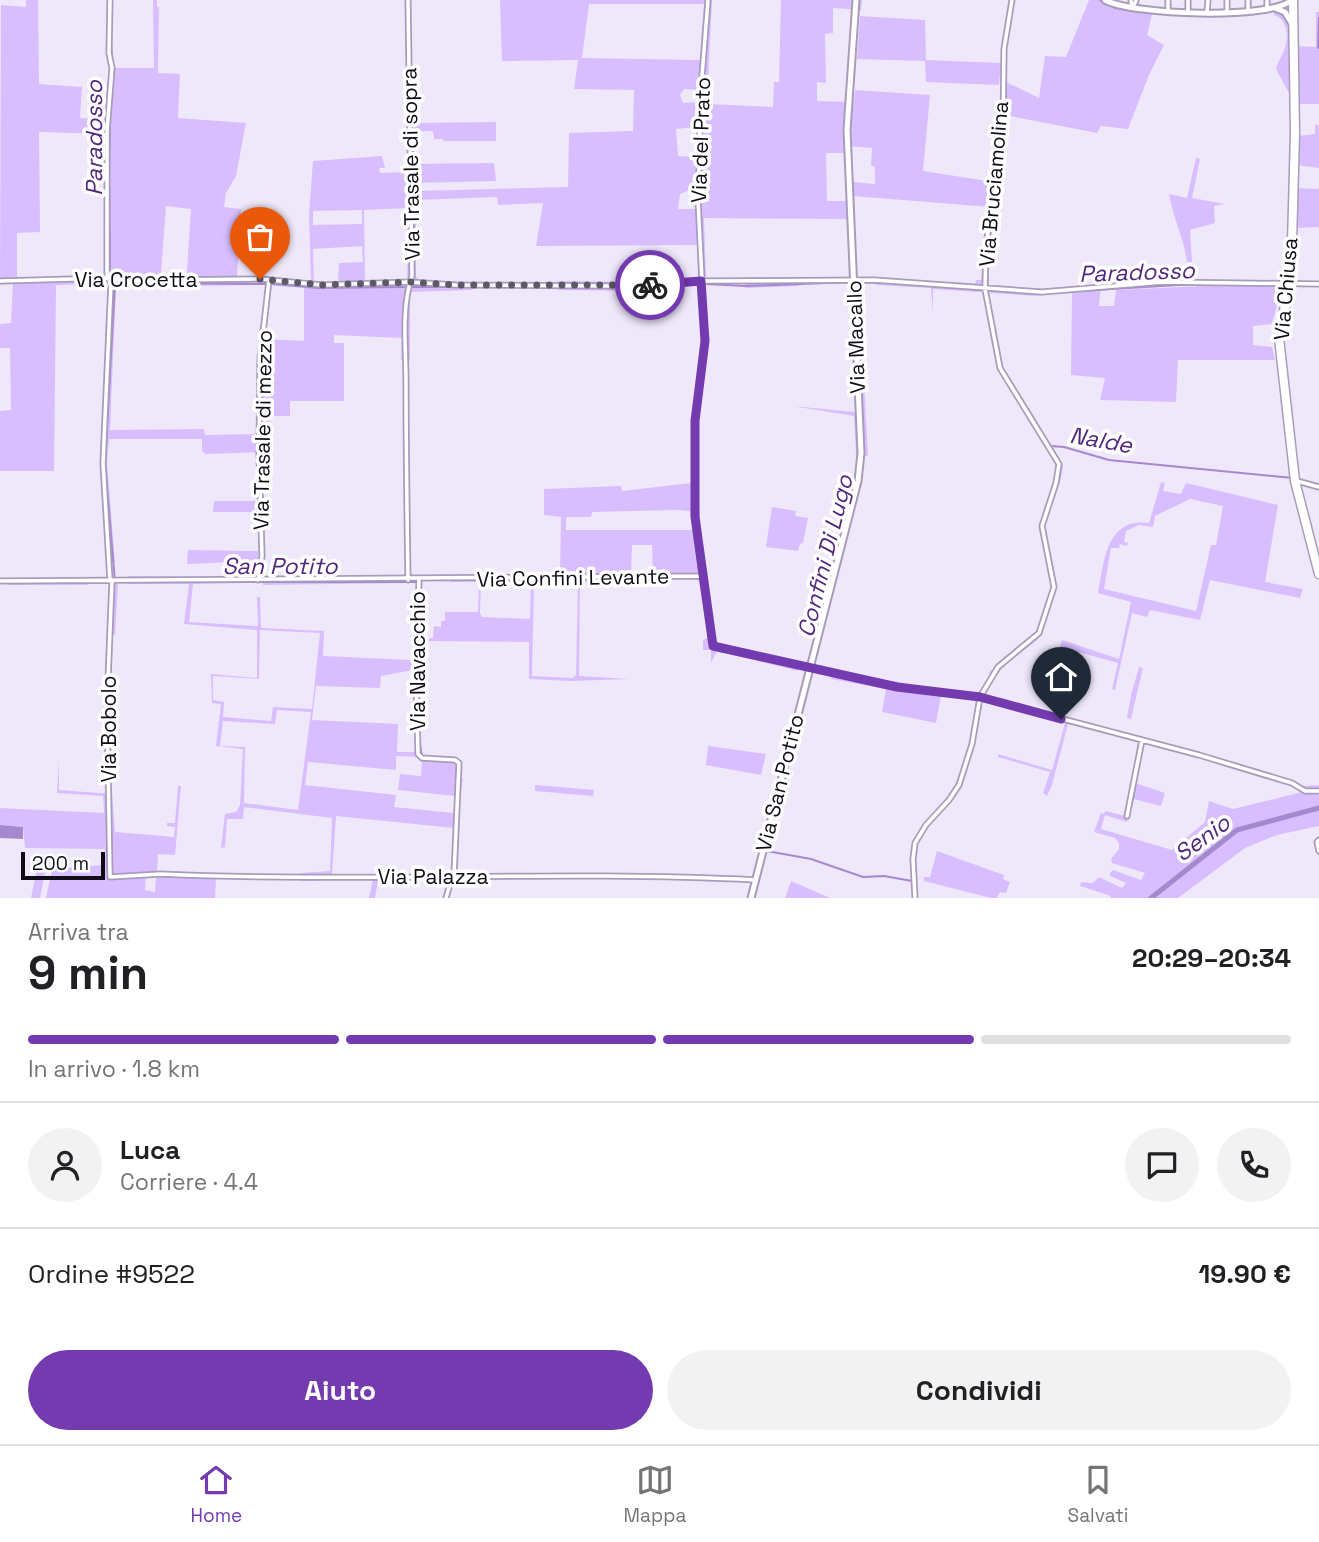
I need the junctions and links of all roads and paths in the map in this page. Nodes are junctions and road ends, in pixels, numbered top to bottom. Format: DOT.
graph roads {
  1 [pos="110,0"];
  2 [pos="408,0"];
  3 [pos="708,0"];
  4 [pos="856,0"];
  5 [pos="1012,0"];
  6 [pos="1105,0"];
  7 [pos="1133,0"];
  8 [pos="1168,0"];
  9 [pos="1188,0"];
  10 [pos="1208,0"];
  11 [pos="1227,0"];
  12 [pos="1248,0"];
  13 [pos="1267,0"];
  14 [pos="1290,5"];
  15 [pos="1119,6"];
  16 [pos="1132,8"];
  17 [pos="1267,8"];
  18 [pos="1142,9"];
  19 [pos="1168,11"];
  20 [pos="1248,11"];
  21 [pos="1227,12"];
  22 [pos="1188,13"];
  23 [pos="1207,13"];
  24 [pos="109,278"];
  25 [pos="269,280"];
  26 [pos="0,281"];
  27 [pos="701,281"];
  28 [pos="853,281"];
  29 [pos="410,282"];
  30 [pos="1289,284"];
  31 [pos="1319,284"];
  32 [pos="985,289"];
  33 [pos="1296,481"];
  34 [pos="1319,487"];
  35 [pos="1319,574"];
  36 [pos="702,576"];
  37 [pos="258,580"];
  38 [pos="408,580"];
  39 [pos="419,580"];
  40 [pos="0,581"];
  41 [pos="111,581"];
  42 [pos="810,669"];
  43 [pos="980,697"];
  44 [pos="1142,740"];
  45 [pos="1319,791"];
  46 [pos="1127,816"];
  47 [pos="1319,840"];
  48 [pos="1319,851"];
  49 [pos="453,876"];
  50 [pos="110,877"];
  51 [pos="756,880"];
  52 [pos="446,898"];
  53 [pos="751,898"];
  54 [pos="915,898"];
  1 -- 24 [label="street, Via Bobolo"];
  2 -- 29 [label="street, Via Trasale di sopra"];
  3 -- 27 [label="street, Via del Prato"];
  4 -- 28 [label="street, Via Macallo"];
  5 -- 32 [label="street, Via Bruciamolina"];
  6 -- 15 [label="street"];
  7 -- 15 [label="street"];
  7 -- 16 [label="street"];
  7 -- 18 [label="street"];
  8 -- 19 [label="street"];
  9 -- 22 [label="street"];
  10 -- 23 [label="street"];
  11 -- 21 [label="street"];
  12 -- 20 [label="street"];
  13 -- 17 [label="street"];
  14 -- 17 [label="street"];
  14 -- 30 [label="main road, Via Chiusa"];
  15 -- 16 [label="street"];
  16 -- 18 [label="street"];
  17 -- 20 [label="street"];
  18 -- 19 [label="street"];
  19 -- 22 [label="street"];
  20 -- 21 [label="street"];
  21 -- 23 [label="street"];
  22 -- 23 [label="street"];
  24 -- 25 [label="street, Via Crocetta"];
  24 -- 26 [label="street, Via Crocetta"];
  24 -- 41 [label="street, Via Bobolo"];
  25 -- 29 [label="street, Via Crocetta"];
  25 -- 37 [label="street, Via Trasale di mezzo"];
  27 -- 28 [label="street, Via Crocetta"];
  27 -- 29 [label="street, Via Crocetta"];
  27 -- 36 [label="street, Via del Prato"];
  28 -- 32 [label="street, Via Crocetta"];
  28 -- 42 [label="street, Via Macallo"];
  29 -- 38 [label="street, Via Trasale di sopra"];
  30 -- 31 [label="street, Via Crocetta"];
  30 -- 32 [label="street, Via Crocetta"];
  30 -- 33 [label="main road, Via Chiusa"];
  32 -- 43 [label="street, Via Bruciamolina"];
  33 -- 34 [label="street"];
  33 -- 35 [label="main road, Via Chiusa"];
  36 -- 39 [label="street, Via Confini Levante"];
  36 -- 42 [label="street"];
  37 -- 38 [label="street, Via Confini Levante"];
  37 -- 41 [label="street, Via Confini Levante"];
  38 -- 39 [label="street, Via Confini Levante"];
  39 -- 49 [label="street, Via Navacchio"];
  40 -- 41 [label="street, Via Confini Levante"];
  41 -- 50 [label="street, Via Bobolo"];
  42 -- 43 [label="street"];
  42 -- 51 [label="street, Via San Potito"];
  43 -- 44 [label="street"];
  43 -- 54 [label="street"];
  44 -- 45 [label="street"];
  44 -- 46 [label="street"];
  47 -- 48 [label="street"];
  49 -- 50 [label="street, Via Palazza"];
  49 -- 51 [label="street, Via Palazza"];
  49 -- 52 [label="street, Via Navacchio"];
  51 -- 53 [label="street, Via San Potito"];
}
